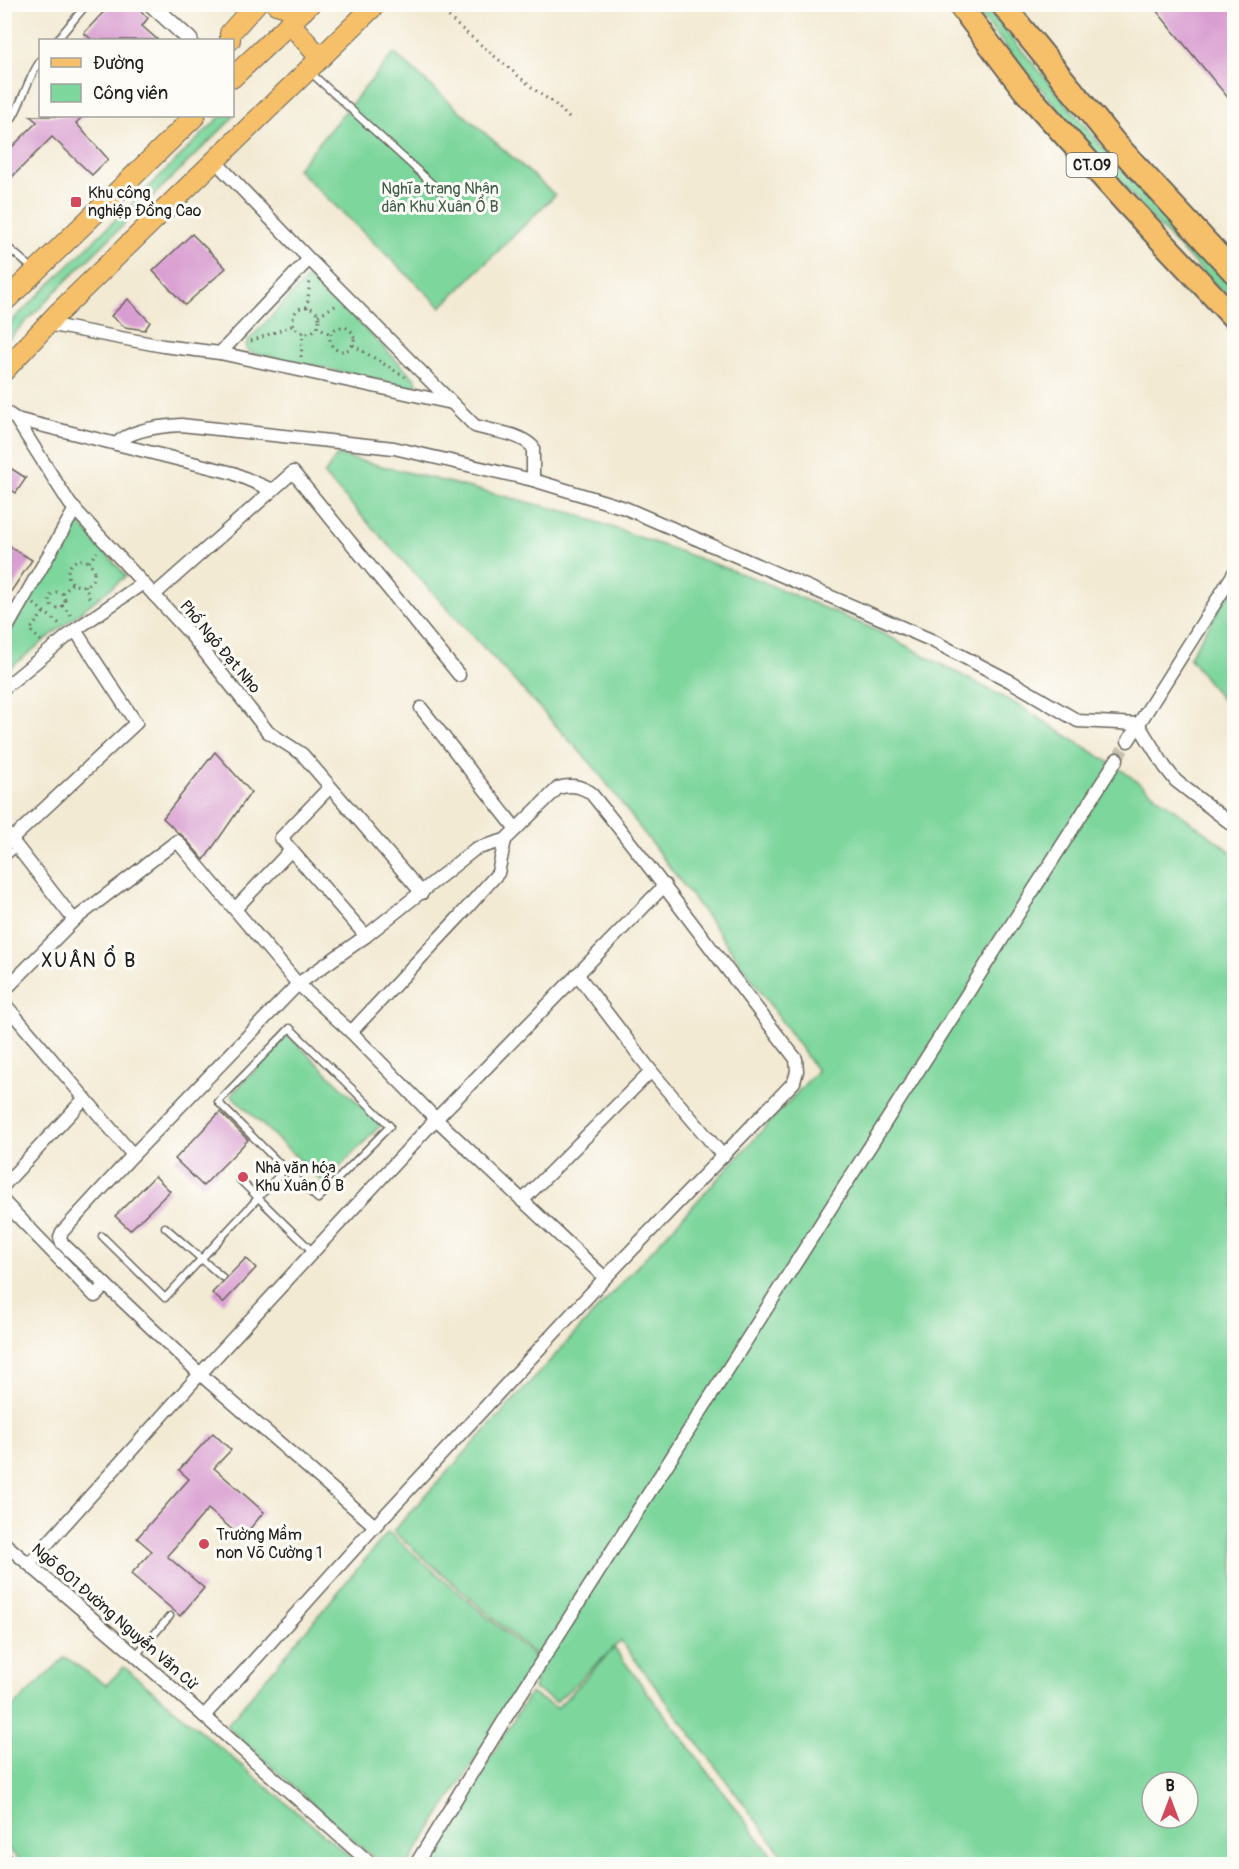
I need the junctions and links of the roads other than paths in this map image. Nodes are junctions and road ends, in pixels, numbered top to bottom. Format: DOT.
graph roads {
  1 [pos="87,4"];
  2 [pos="151,4"];
  3 [pos="256,4"];
  4 [pos="276,4"];
  5 [pos="376,4"];
  6 [pos="959,4"];
  7 [pos="1002,4"];
  8 [pos="301,13"];
  9 [pos="58,39"];
  10 [pos="189,39"];
  11 [pos="230,39"];
  12 [pos="39,62"];
  13 [pos="314,64"];
  14 [pos="234,76"];
  15 [pos="194,117"];
  16 [pos="4,131"];
  17 [pos="215,161"];
  18 [pos="441,191"];
  19 [pos="4,244"];
  20 [pos="310,265"];
  21 [pos="35,271"];
  22 [pos="1234,272"];
  23 [pos="4,302"];
  24 [pos="1234,318"];
  25 [pos="47,324"];
  26 [pos="220,353"];
  27 [pos="4,371"];
  28 [pos="453,403"];
  29 [pos="4,411"];
  30 [pos="16,419"];
  31 [pos="116,444"];
  32 [pos="533,480"];
  33 [pos="272,490"];
  34 [pos="75,509"];
  35 [pos="1234,573"];
  36 [pos="143,583"];
  37 [pos="154,595"];
  38 [pos="75,630"];
  39 [pos="4,633"];
  40 [pos="459,675"];
  41 [pos="4,688"];
  42 [pos="421,708"];
  43 [pos="1138,724"];
  44 [pos="1128,741"];
  45 [pos="1117,759"];
  46 [pos="330,787"];
  47 [pos="1234,826"];
  48 [pos="516,829"];
  49 [pos="11,838"];
  50 [pos="506,840"];
  51 [pos="291,850"];
  52 [pos="4,859"];
  53 [pos="665,885"];
  54 [pos="422,893"];
  55 [pos="235,909"];
  56 [pos="75,920"];
  57 [pos="366,936"];
  58 [pos="577,974"];
  59 [pos="298,984"];
  60 [pos="4,991"];
  61 [pos="4,1003"];
  62 [pos="351,1032"];
  63 [pos="651,1071"];
  64 [pos="84,1099"];
  65 [pos="436,1119"];
  66 [pos="133,1155"];
  67 [pos="723,1156"];
  68 [pos="285,1169"];
  69 [pos="240,1180"];
  70 [pos="4,1185"];
  71 [pos="259,1198"];
  72 [pos="522,1201"];
  73 [pos="4,1202"];
  74 [pos="165,1227"];
  75 [pos="102,1236"];
  76 [pos="314,1253"];
  77 [pos="202,1259"];
  78 [pos="222,1277"];
  79 [pos="604,1278"];
  80 [pos="106,1285"];
  81 [pos="200,1374"];
  82 [pos="375,1526"];
  83 [pos="6,1547"];
  84 [pos="30,1563"];
  85 [pos="170,1616"];
  86 [pos="135,1655"];
  87 [pos="204,1716"];
  88 [pos="4,1858"];
  89 [pos="11,1864"];
  90 [pos="371,1864"];
  91 [pos="416,1864"];
  1 -- 9 [label="lane"];
  2 -- 10 [label="street"];
  3 -- 11 [label="main road"];
  4 -- 8 [label="main road"];
  5 -- 13 [label="main road"];
  6 -- 24 [label="highway, CT.09"];
  7 -- 22 [label="highway, CT.09"];
  8 -- 13 [label="main road"];
  8 -- 14 [label="main road"];
  12 -- 16 [label="lane"];
  13 -- 17 [label="main road"];
  13 -- 18 [label="lane"];
  15 -- 21 [label="main road"];
  17 -- 20 [label="street"];
  17 -- 25 [label="main road"];
  19 -- 21 [label="lane"];
  20 -- 26 [label="street"];
  20 -- 28 [label="street"];
  21 -- 23 [label="main road"];
  25 -- 26 [label="street"];
  25 -- 27 [label="main road"];
  26 -- 28 [label="street"];
  28 -- 32 [label="street"];
  29 -- 30 [label="street, Phố Ngô Đạt Nho"];
  30 -- 31 [label="street"];
  30 -- 34 [label="street, Phố Ngô Đạt Nho"];
  31 -- 32 [label="street"];
  31 -- 33 [label="street"];
  32 -- 43 [label="street"];
  33 -- 37 [label="street"];
  33 -- 40 [label="street"];
  34 -- 36 [label="street, Phố Ngô Đạt Nho"];
  34 -- 39 [label="street"];
  35 -- 43 [label="street"];
  36 -- 37 [label="street, Phố Ngô Đạt Nho"];
  36 -- 38 [label="street"];
  37 -- 46 [label="street, Phố Ngô Đạt Nho"];
  38 -- 41 [label="street"];
  38 -- 49 [label="street"];
  42 -- 48 [label="street"];
  43 -- 44 [label="street"];
  43 -- 47 [label="street"];
  45 -- 91 [label="street"];
  46 -- 51 [label="street"];
  46 -- 54 [label="street, Phố Ngô Đạt Nho"];
  48 -- 50 [label="street"];
  48 -- 53 [label="street"];
  49 -- 52 [label="lane"];
  49 -- 56 [label="street"];
  50 -- 54 [label="street"];
  50 -- 62 [label="street"];
  51 -- 55 [label="street"];
  51 -- 57 [label="street"];
  53 -- 58 [label="street"];
  53 -- 67 [label="street"];
  54 -- 57 [label="street"];
  55 -- 56 [label="street"];
  55 -- 59 [label="street"];
  56 -- 60 [label="street"];
  57 -- 59 [label="street"];
  58 -- 63 [label="street"];
  58 -- 65 [label="street"];
  59 -- 62 [label="street"];
  59 -- 66 [label="street"];
  61 -- 64 [label="street"];
  62 -- 65 [label="street"];
  63 -- 67 [label="street"];
  63 -- 72 [label="street"];
  64 -- 66 [label="street"];
  64 -- 70 [label="street"];
  65 -- 72 [label="street"];
  65 -- 76 [label="street"];
  66 -- 80 [label="street"];
  67 -- 79 [label="street"];
  68 -- 68 [label="lane"];
  68 -- 71 [label="lane"];
  69 -- 71 [label="lane"];
  71 -- 76 [label="lane"];
  71 -- 77 [label="lane"];
  72 -- 79 [label="street"];
  73 -- 80 [label="street"];
  74 -- 77 [label="lane"];
  75 -- 77 [label="lane"];
  76 -- 81 [label="street"];
  77 -- 78 [label="lane"];
  79 -- 82 [label="street"];
  80 -- 81 [label="street"];
  81 -- 82 [label="street"];
  81 -- 84 [label="street"];
  82 -- 87 [label="street"];
  83 -- 84 [label="street, Ngõ 601 Đường Nguyễn Văn Cừ"];
  84 -- 86 [label="street, Ngõ 601 Đường Nguyễn Văn Cừ"];
  85 -- 86 [label="lane"];
  86 -- 87 [label="street, Ngõ 601 Đường Nguyễn Văn Cừ"];
  87 -- 90 [label="street, Ngõ 601 Đường Nguyễn Văn Cừ"];
  88 -- 89 [label="street"];
}
